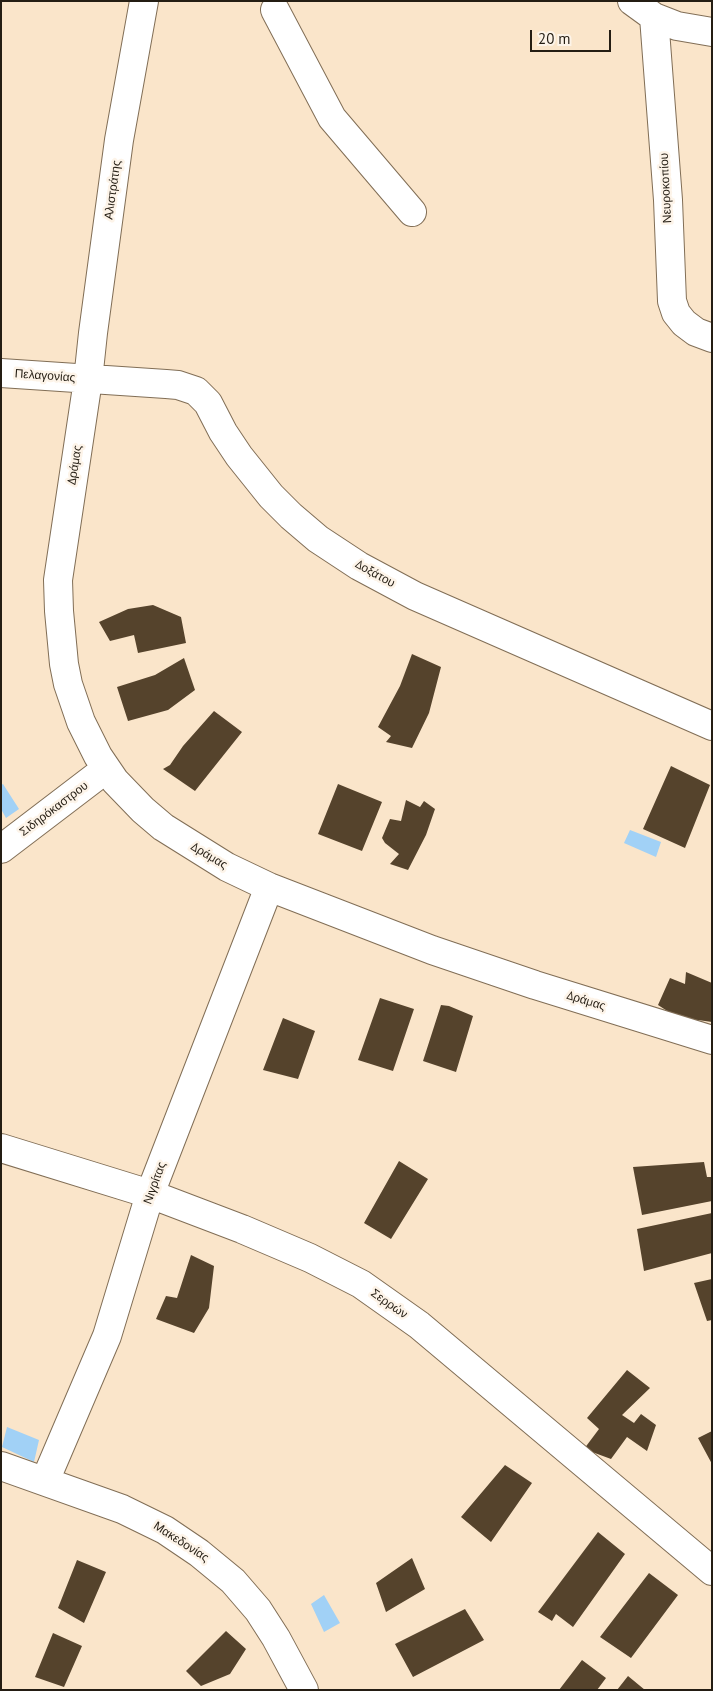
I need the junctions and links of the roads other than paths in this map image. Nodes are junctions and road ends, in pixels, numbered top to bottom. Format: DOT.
graph roads {
  1 [pos="144,1"];
  2 [pos="632,1"];
  3 [pos="279,4"];
  4 [pos="654,17"];
  5 [pos="712,32"];
  6 [pos="412,212"];
  7 [pos="712,338"];
  8 [pos="1,373"];
  9 [pos="88,380"];
  10 [pos="712,726"];
  11 [pos="106,769"];
  12 [pos="1,849"];
  13 [pos="269,887"];
  14 [pos="712,1040"];
  15 [pos="1,1148"];
  16 [pos="150,1194"];
  17 [pos="1,1466"];
  18 [pos="45,1481"];
  19 [pos="712,1572"];
  20 [pos="304,1690"];
  1 -- 9 [label="street, Αλιστράτης"];
  2 -- 4 [label="street"];
  3 -- 6 [label="street"];
  4 -- 5 [label="street"];
  4 -- 7 [label="street, Νευροκοπίου"];
  8 -- 9 [label="street, Πελαγονίας"];
  9 -- 10 [label="street, Δοξάτου"];
  9 -- 11 [label="street, Δράμας"];
  11 -- 12 [label="street, Σιδηρόκαστρου"];
  11 -- 13 [label="street, Δράμας"];
  13 -- 14 [label="street, Δράμας"];
  13 -- 16 [label="street, Νιγρίτας"];
  15 -- 16 [label="street, Σερρών"];
  16 -- 18 [label="street, Νιγρίτας"];
  16 -- 19 [label="street, Σερρών"];
  17 -- 18 [label="street, Μακεδονίας"];
  18 -- 20 [label="street, Μακεδονίας"];
}
